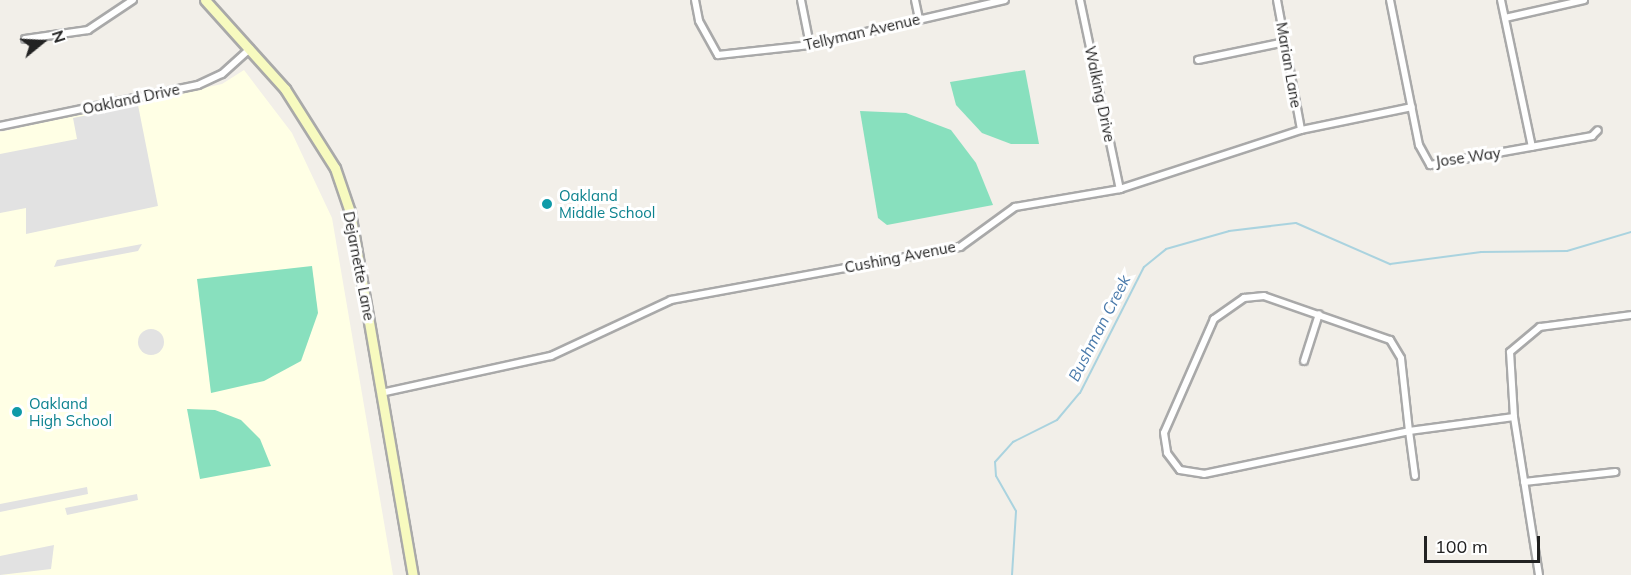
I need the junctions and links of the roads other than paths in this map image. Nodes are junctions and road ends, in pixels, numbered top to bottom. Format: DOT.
graph roads {
  1 [pos="133,0"];
  2 [pos="205,0"];
  3 [pos="695,0"];
  4 [pos="801,0"];
  5 [pos="915,0"];
  6 [pos="1005,0"];
  7 [pos="1080,0"];
  8 [pos="1277,0"];
  9 [pos="1390,0"];
  10 [pos="1501,0"];
  11 [pos="1584,0"];
  12 [pos="1505,18"];
  13 [pos="919,19"];
  14 [pos="25,39"];
  15 [pos="1285,42"];
  16 [pos="810,45"];
  17 [pos="250,48"];
  18 [pos="1198,60"];
  19 [pos="1412,107"];
  20 [pos="0,126"];
  21 [pos="1301,130"];
  22 [pos="1598,130"];
  23 [pos="1532,147"];
  24 [pos="1120,189"];
  25 [pos="1319,314"];
  26 [pos="1631,315"];
  27 [pos="1304,361"];
  28 [pos="381,393"];
  29 [pos="1514,417"];
  30 [pos="1409,430"];
  31 [pos="1615,472"];
  32 [pos="1415,476"];
  33 [pos="1524,482"];
  34 [pos="412,575"];
  35 [pos="1539,575"];
  1 -- 14 [label="street"];
  2 -- 17 [label="main road, Dejarnette Lane"];
  3 -- 16 [label="street, Tellyman Avenue"];
  4 -- 16 [label="street"];
  5 -- 13 [label="street"];
  6 -- 13 [label="street, Tellyman Avenue"];
  7 -- 24 [label="street, Walking Drive"];
  8 -- 15 [label="street, Marian Lane"];
  9 -- 19 [label="street, Jose Way"];
  10 -- 12 [label="street"];
  11 -- 12 [label="street"];
  12 -- 23 [label="street"];
  13 -- 16 [label="street, Tellyman Avenue"];
  15 -- 18 [label="street"];
  15 -- 21 [label="street, Marian Lane"];
  17 -- 20 [label="street, Oakland Drive"];
  17 -- 28 [label="main road, Dejarnette Lane"];
  19 -- 21 [label="street, Cushing Avenue"];
  19 -- 23 [label="street, Jose Way"];
  21 -- 24 [label="street, Cushing Avenue"];
  22 -- 23 [label="street, Jose Way"];
  24 -- 28 [label="street, Cushing Avenue"];
  25 -- 27 [label="street"];
  25 -- 30 [label="street"];
  25 -- 30 [label="street"];
  26 -- 29 [label="street"];
  28 -- 34 [label="main road, Dejarnette Lane"];
  29 -- 30 [label="street"];
  29 -- 33 [label="street"];
  30 -- 32 [label="street"];
  31 -- 33 [label="street"];
  33 -- 35 [label="street"];
}
